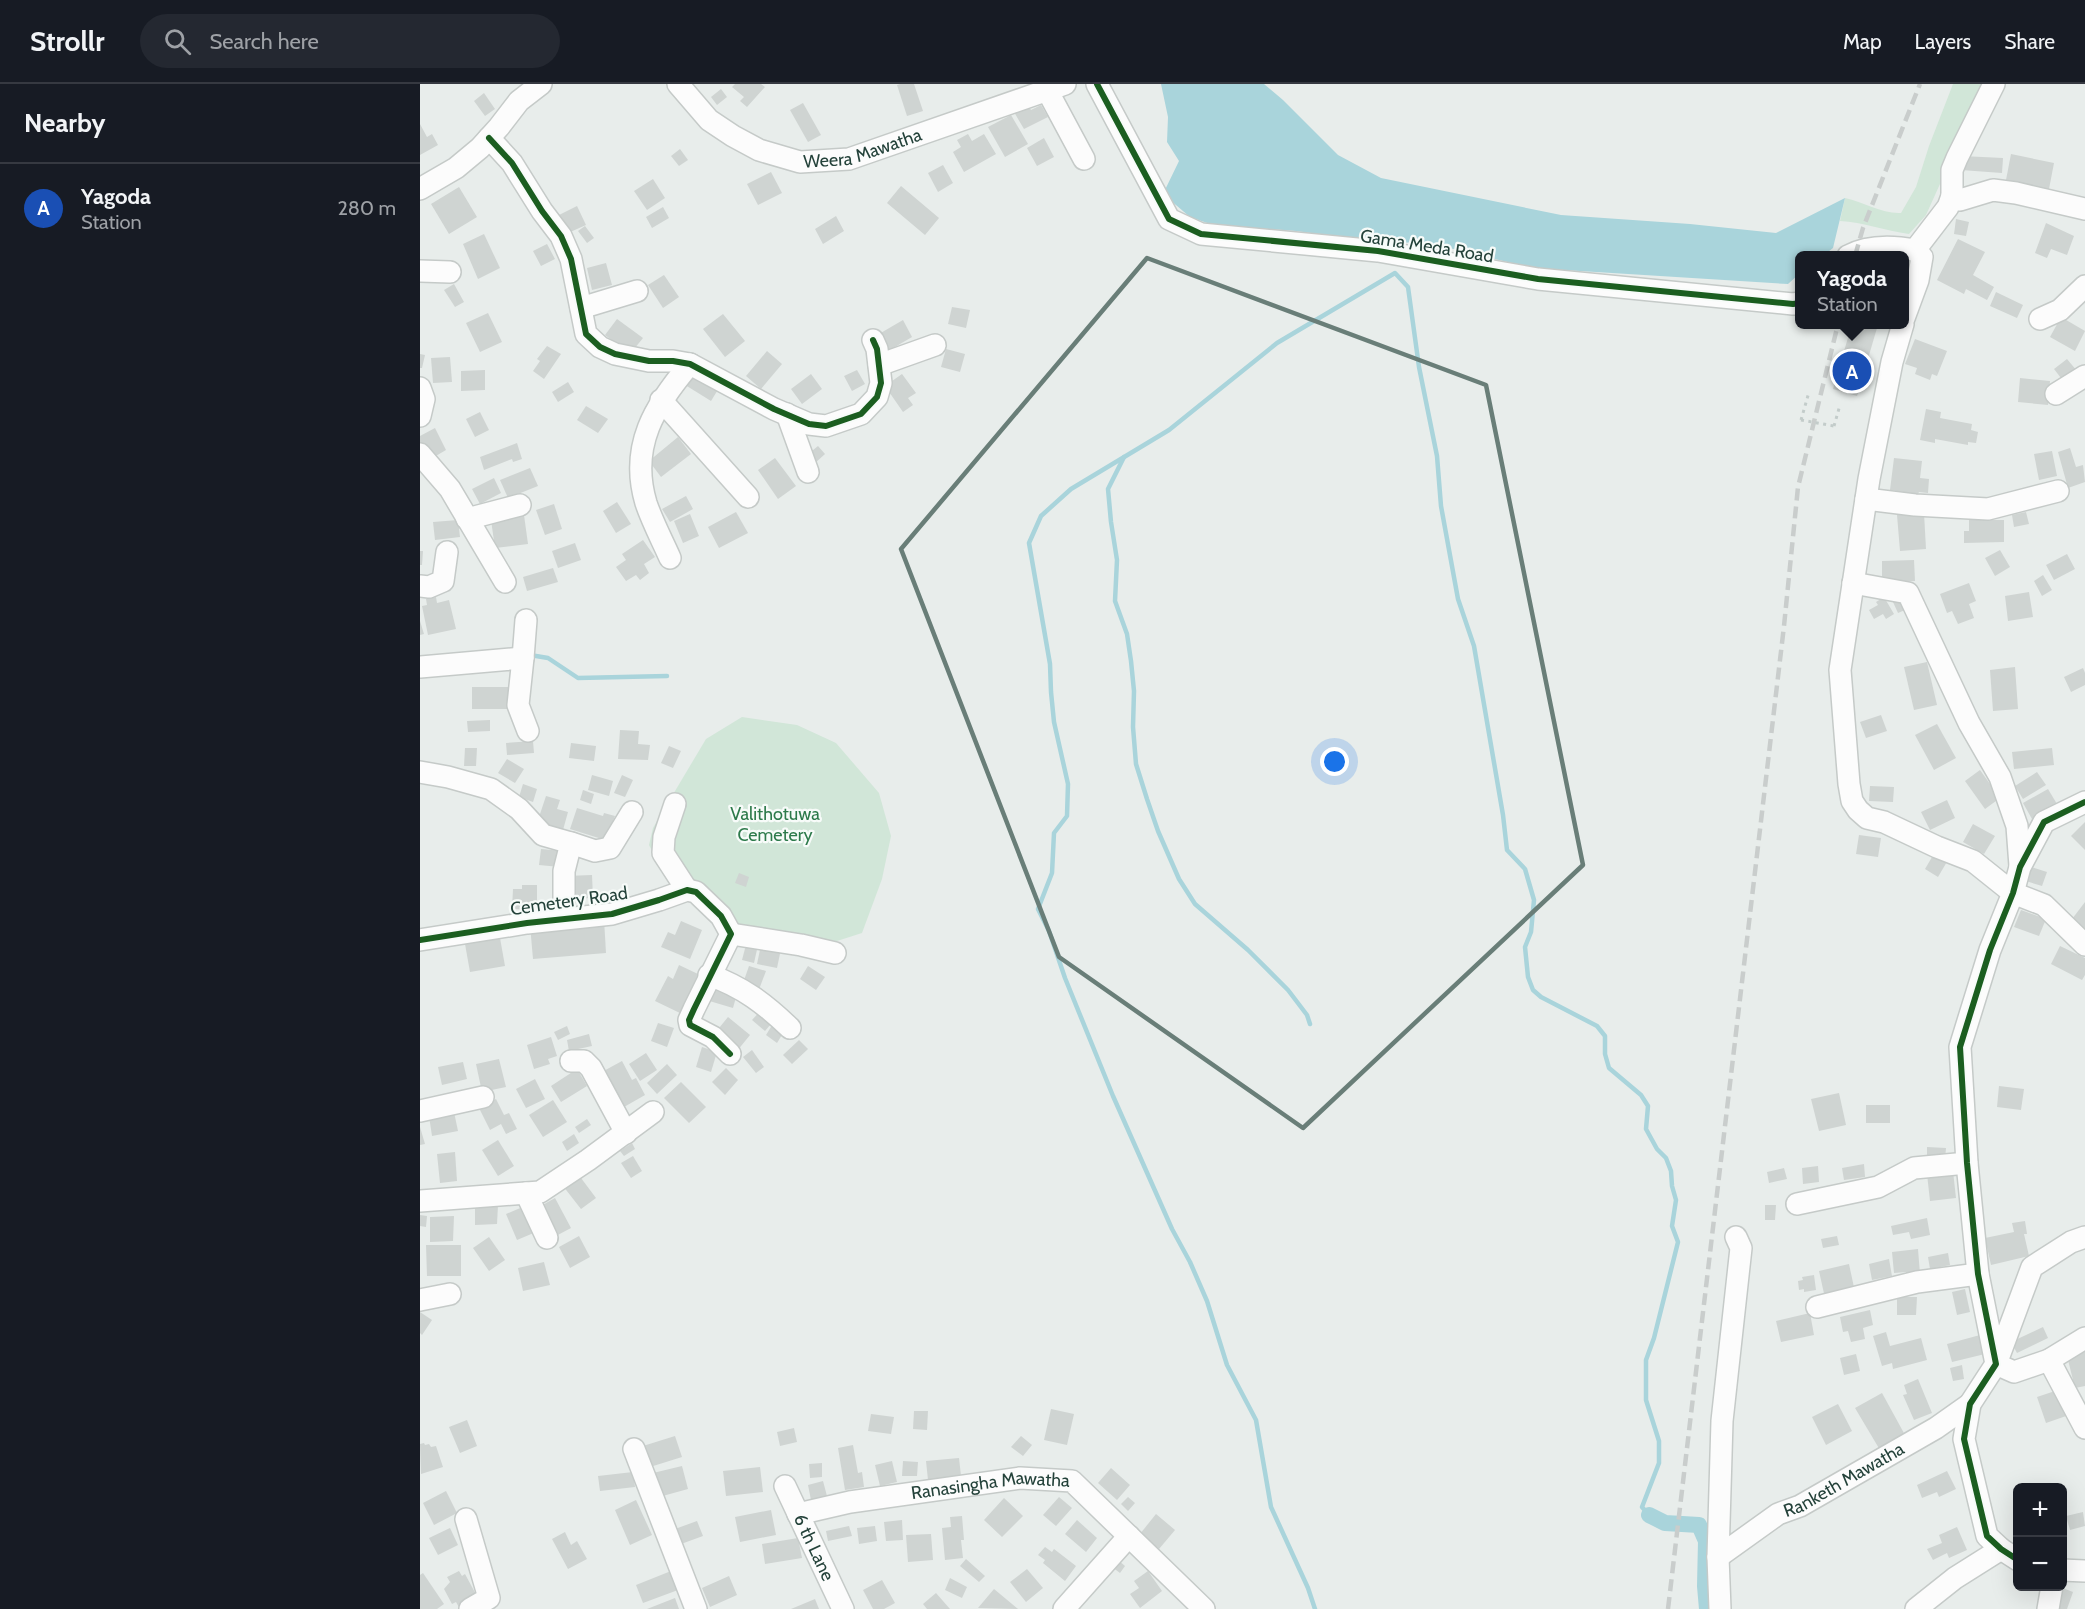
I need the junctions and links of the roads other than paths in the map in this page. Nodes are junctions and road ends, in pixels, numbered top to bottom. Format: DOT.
graph roads {
  1 [pos="541,84"];
  2 [pos="678,84"];
  3 [pos="1097,84"];
  4 [pos="1994,84"];
  5 [pos="1056,87"];
  6 [pos="489,138"];
  7 [pos="1084,159"];
  8 [pos="420,189"];
  9 [pos="1952,196"];
  10 [pos="2085,209"];
  11 [pos="1915,250"];
  12 [pos="1864,251"];
  13 [pos="420,271"];
  14 [pos="450,272"];
  15 [pos="2085,286"];
  16 [pos="637,291"];
  17 [pos="1795,304"];
  18 [pos="1909,306"];
  19 [pos="581,308"];
  20 [pos="2040,319"];
  21 [pos="1902,329"];
  22 [pos="873,340"];
  23 [pos="935,345"];
  24 [pos="690,364"];
  25 [pos="879,365"];
  26 [pos="2085,376"];
  27 [pos="420,388"];
  28 [pos="2056,394"];
  29 [pos="661,400"];
  30 [pos="787,414"];
  31 [pos="420,416"];
  32 [pos="420,454"];
  33 [pos="808,472"];
  34 [pos="2058,491"];
  35 [pos="748,497"];
  36 [pos="1866,499"];
  37 [pos="520,505"];
  38 [pos="467,519"];
  39 [pos="447,552"];
  40 [pos="670,558"];
  41 [pos="505,582"];
  42 [pos="1853,583"];
  43 [pos="420,586"];
  44 [pos="526,620"];
  45 [pos="523,658"];
  46 [pos="420,667"];
  47 [pos="528,731"];
  48 [pos="420,772"];
  49 [pos="2085,802"];
  50 [pos="675,804"];
  51 [pos="632,812"];
  52 [pos="571,843"];
  53 [pos="2020,867"];
  54 [pos="687,890"];
  55 [pos="2013,893"];
  56 [pos="564,918"];
  57 [pos="731,934"];
  58 [pos="420,940"];
  59 [pos="2085,945"];
  60 [pos="835,953"];
  61 [pos="709,975"];
  62 [pos="790,1028"];
  63 [pos="730,1053"];
  64 [pos="571,1061"];
  65 [pos="483,1096"];
  66 [pos="420,1111"];
  67 [pos="653,1113"];
  68 [pos="626,1133"];
  69 [pos="1967,1163"];
  70 [pos="526,1192"];
  71 [pos="420,1201"];
  72 [pos="1797,1203"];
  73 [pos="1736,1237"];
  74 [pos="2085,1237"];
  75 [pos="547,1238"];
  76 [pos="1978,1274"];
  77 [pos="450,1294"];
  78 [pos="420,1300"];
  79 [pos="1816,1307"];
  80 [pos="2085,1338"];
  81 [pos="2049,1360"];
  82 [pos="1996,1364"];
  83 [pos="1970,1404"];
  84 [pos="2085,1428"];
  85 [pos="634,1449"];
  86 [pos="785,1486"];
  87 [pos="798,1514"];
  88 [pos="466,1519"];
  89 [pos="1129,1536"];
  90 [pos="2009,1555"];
  91 [pos="1718,1557"];
  92 [pos="2067,1570"];
  93 [pos="2085,1571"];
  94 [pos="2051,1591"];
  95 [pos="470,1609"];
  96 [pos="696,1609"];
  97 [pos="843,1609"];
  98 [pos="1064,1609"];
  99 [pos="1204,1609"];
  100 [pos="1720,1609"];
  101 [pos="1916,1609"];
  102 [pos="2048,1609"];
  1 -- 6 [label="street"];
  2 -- 5 [label="street, Weera Mawatha"];
  3 -- 17 [label="street, Gama Meda Road"];
  4 -- 9 [label="street"];
  5 -- 7 [label="street"];
  6 -- 8 [label="street"];
  6 -- 19 [label="street"];
  9 -- 10 [label="street"];
  9 -- 11 [label="street"];
  11 -- 12 [label="street"];
  11 -- 18 [label="street"];
  13 -- 14 [label="street"];
  15 -- 20 [label="street"];
  16 -- 19 [label="street"];
  19 -- 24 [label="street"];
  21 -- 36 [label="street"];
  22 -- 25 [label="street"];
  23 -- 25 [label="street"];
  24 -- 29 [label="street"];
  24 -- 30 [label="street"];
  25 -- 30 [label="street"];
  26 -- 28 [label="street"];
  27 -- 31 [label="street"];
  29 -- 35 [label="street"];
  29 -- 40 [label="street"];
  30 -- 33 [label="street"];
  32 -- 38 [label="street"];
  34 -- 36 [label="street"];
  36 -- 42 [label="street"];
  37 -- 38 [label="street"];
  38 -- 41 [label="street"];
  39 -- 43 [label="street"];
  42 -- 53 [label="street"];
  42 -- 55 [label="street"];
  44 -- 45 [label="street"];
  45 -- 46 [label="street"];
  45 -- 47 [label="street"];
  48 -- 52 [label="street"];
  49 -- 53 [label="street"];
  50 -- 54 [label="street"];
  51 -- 52 [label="street"];
  52 -- 56 [label="street"];
  53 -- 55 [label="street"];
  54 -- 56 [label="street, Cemetery Road"];
  54 -- 57 [label="street"];
  55 -- 59 [label="street"];
  55 -- 69 [label="street"];
  56 -- 58 [label="street, Cemetery Road"];
  57 -- 60 [label="street"];
  57 -- 61 [label="street"];
  61 -- 62 [label="street"];
  61 -- 63 [label="street"];
  64 -- 68 [label="street"];
  65 -- 66 [label="street"];
  67 -- 68 [label="street"];
  68 -- 70 [label="street"];
  69 -- 72 [label="street"];
  69 -- 76 [label="street"];
  70 -- 71 [label="street"];
  70 -- 75 [label="street"];
  73 -- 91 [label="street"];
  74 -- 82 [label="street"];
  76 -- 79 [label="street"];
  76 -- 82 [label="street"];
  77 -- 78 [label="street"];
  80 -- 81 [label="street"];
  81 -- 82 [label="street"];
  81 -- 84 [label="street"];
  82 -- 83 [label="street"];
  83 -- 90 [label="street"];
  83 -- 91 [label="street, Ranketh Mawatha"];
  85 -- 96 [label="street"];
  86 -- 87 [label="street, 6 th Lane"];
  87 -- 89 [label="street, Ranasingha Mawatha"];
  87 -- 97 [label="street, 6 th Lane"];
  88 -- 95 [label="street"];
  89 -- 98 [label="street"];
  89 -- 99 [label="street, Ranasingha Mawatha"];
  90 -- 101 [label="street"];
  91 -- 100 [label="street"];
  92 -- 93 [label="street"];
  94 -- 102 [label="street"];
}
